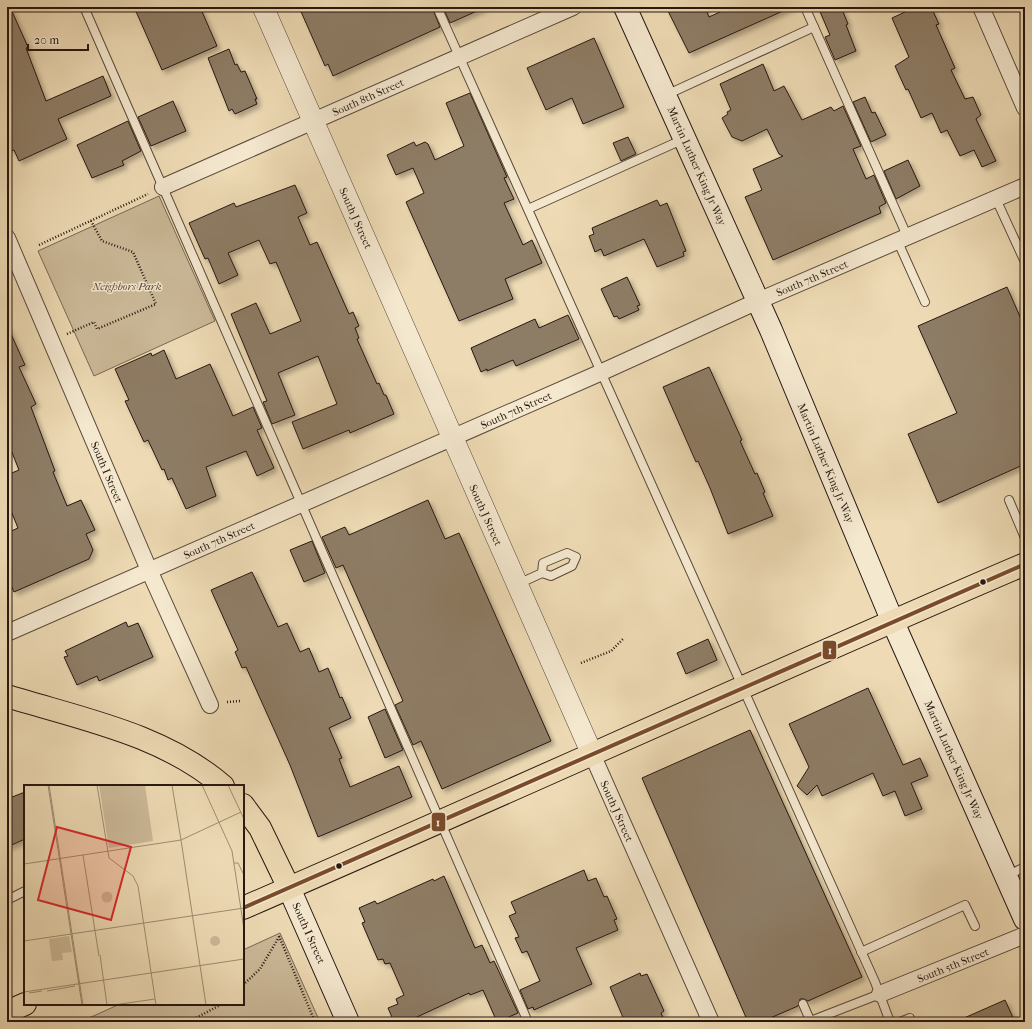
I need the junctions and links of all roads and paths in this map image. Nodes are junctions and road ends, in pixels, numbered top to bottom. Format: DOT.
graph roads {
  1 [pos="84,7"];
  2 [pos="263,7"];
  3 [pos="437,7"];
  4 [pos="573,7"];
  5 [pos="625,7"];
  6 [pos="805,7"];
  7 [pos="981,7"];
  8 [pos="814,27"];
  9 [pos="459,57"];
  10 [pos="665,96"];
  11 [pos="1025,108"];
  12 [pos="313,121"];
  13 [pos="684,138"];
  14 [pos="1025,186"];
  15 [pos="163,187"];
  16 [pos="996,199"];
  17 [pos="528,209"];
  18 [pos="91,221"];
  19 [pos="7,238"];
  20 [pos="903,240"];
  21 [pos="39,245"];
  22 [pos="11,258"];
  23 [pos="1024,260"];
  24 [pos="758,301"];
  25 [pos="924,302"];
  26 [pos="51,341"];
  27 [pos="602,372"];
  28 [pos="453,438"];
  29 [pos="1009,500"];
  30 [pos="302,504"];
  31 [pos="1025,538"];
  32 [pos="1025,564"];
  33 [pos="150,570"];
  34 [pos="542,573"];
  35 [pos="517,584"];
  36 [pos="892,620"];
  37 [pos="7,634"];
  38 [pos="624,638"];
  39 [pos="582,663"];
  40 [pos="742,688"];
  41 [pos="7,696"];
  42 [pos="210,705"];
  43 [pos="592,754"];
  44 [pos="222,785"];
  45 [pos="244,806"];
  46 [pos="440,821"];
  47 [pos="1016,871"];
  48 [pos="289,888"];
  49 [pos="24,892"];
  50 [pos="7,900"];
  51 [pos="244,908"];
  52 [pos="1025,919"];
  53 [pos="975,926"];
  54 [pos="1025,935"];
  55 [pos="861,952"];
  56 [pos="244,984"];
  57 [pos="880,994"];
  58 [pos="24,1004"];
  59 [pos="803,1004"];
  60 [pos="220,1005"];
  61 [pos="7,1012"];
  62 [pos="910,1018"];
  63 [pos="194,1019"];
  64 [pos="809,1021"];
  65 [pos="182,1022"];
  66 [pos="204,1022"];
  67 [pos="315,1022"];
  68 [pos="348,1022"];
  69 [pos="528,1022"];
  70 [pos="711,1022"];
  71 [pos="890,1022"];
  72 [pos="900,1022"];
  1 -- 15 [label="lane"];
  2 -- 12 [label="street, South J Street"];
  3 -- 9 [label="lane"];
  4 -- 9 [label="street, South 8th Street"];
  5 -- 10 [label="main road, Martin Luther King Jr Way"];
  6 -- 8 [label="lane"];
  7 -- 11 [label="street"];
  8 -- 10 [label="lane"];
  8 -- 20 [label="lane"];
  9 -- 12 [label="street, South 8th Street"];
  9 -- 17 [label="lane"];
  10 -- 13 [label="main road, Martin Luther King Jr Way"];
  12 -- 15 [label="street, South 8th Street"];
  12 -- 28 [label="street, South J Street"];
  13 -- 17 [label="lane"];
  13 -- 24 [label="main road, Martin Luther King Jr Way"];
  14 -- 16 [label="street, South 7th Street"];
  15 -- 18 [label="path"];
  15 -- 30 [label="lane"];
  16 -- 20 [label="street, South 7th Street"];
  16 -- 23 [label="lane"];
  17 -- 27 [label="lane"];
  18 -- 21 [label="path"];
  18 -- 26 [label="path"];
  19 -- 22 [label="street, South I Street"];
  20 -- 24 [label="street, South 7th Street"];
  20 -- 25 [label="lane"];
  22 -- 26 [label="street, South I Street"];
  24 -- 27 [label="street, South 7th Street"];
  24 -- 36 [label="main road, Martin Luther King Jr Way"];
  26 -- 33 [label="street, South I Street"];
  27 -- 28 [label="street, South 7th Street"];
  27 -- 40 [label="lane"];
  28 -- 30 [label="street, South 7th Street"];
  28 -- 35 [label="street, South J Street"];
  29 -- 31 [label="lane"];
  30 -- 33 [label="street, South 7th Street"];
  30 -- 46 [label="lane"];
  32 -- 36 [label="main road"];
  33 -- 37 [label="street, South 7th Street"];
  33 -- 42 [label="street, South I Street"];
  34 -- 35 [label="lane"];
  35 -- 43 [label="street, South J Street"];
  36 -- 40 [label="main road"];
  36 -- 47 [label="main road, Martin Luther King Jr Way"];
  38 -- 39 [label="path"];
  40 -- 43 [label="main road"];
  40 -- 55 [label="lane"];
  41 -- 44 [label="main road"];
  43 -- 46 [label="main road"];
  43 -- 70 [label="street, South J Street"];
  45 -- 48 [label="main road, South I Street"];
  46 -- 48 [label="main road"];
  46 -- 69 [label="lane"];
  47 -- 52 [label="main road, Martin Luther King Jr Way"];
  48 -- 51 [label="main road"];
  48 -- 68 [label="main road, South I Street"];
  49 -- 50 [label="lane"];
  53 -- 55 [label="lane"];
  54 -- 57 [label="street, South 5th Street"];
  55 -- 57 [label="lane"];
  56 -- 67 [label="path"];
  57 -- 64 [label="lane"];
  57 -- 71 [label="lane"];
  58 -- 61 [label="main road"];
  59 -- 64 [label="lane"];
  60 -- 63 [label="path"];
  62 -- 72 [label="lane"];
  63 -- 65 [label="path"];
  63 -- 66 [label="path"];
}
